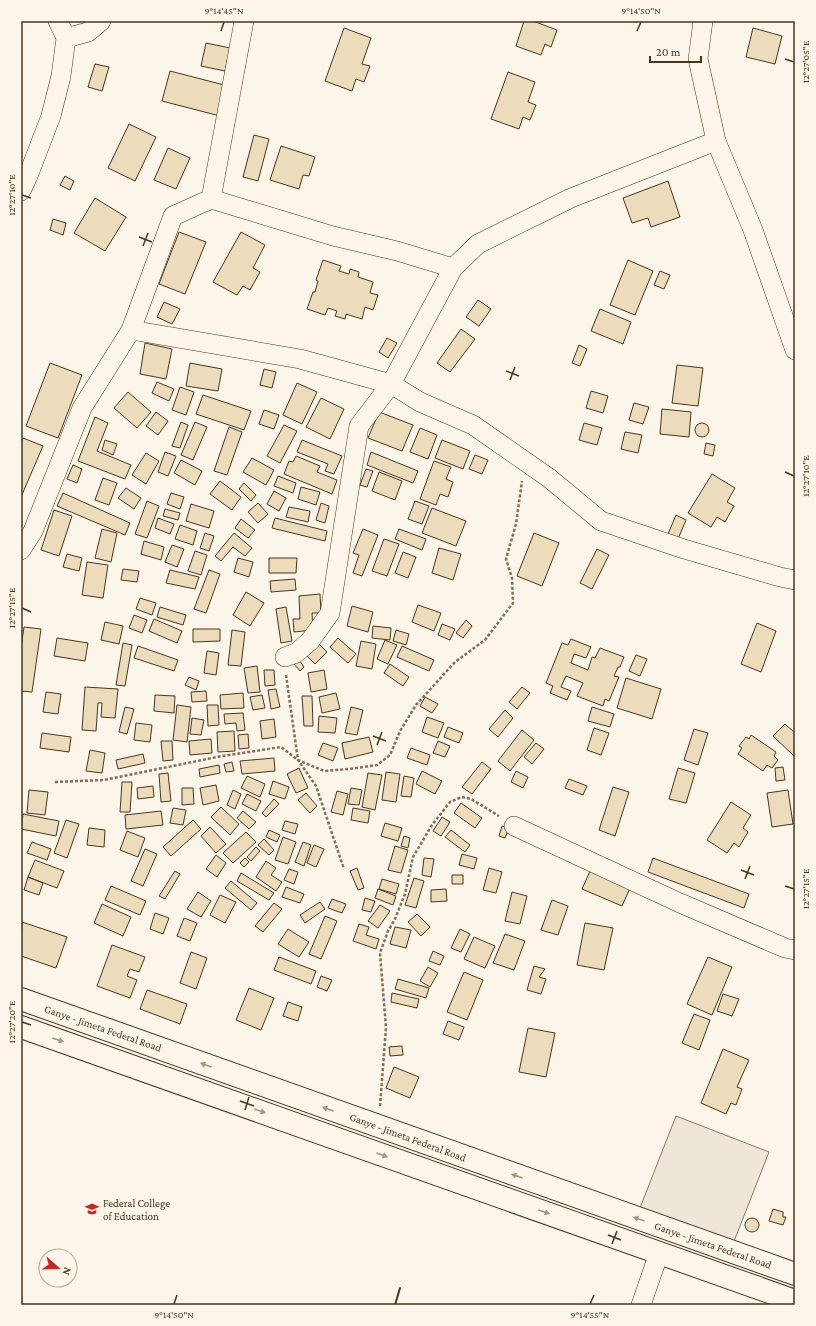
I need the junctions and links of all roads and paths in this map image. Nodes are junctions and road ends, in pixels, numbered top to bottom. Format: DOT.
graph roads {
  1 [pos="58,21"];
  2 [pos="101,21"];
  3 [pos="244,21"];
  4 [pos="703,21"];
  5 [pos="66,38"];
  6 [pos="716,141"];
  7 [pos="21,191"];
  8 [pos="211,199"];
  9 [pos="453,268"];
  10 [pos="131,330"];
  11 [pos="795,350"];
  12 [pos="391,384"];
  13 [pos="525,460"];
  14 [pos="21,550"];
  15 [pos="795,580"];
  16 [pos="285,657"];
  17 [pos="298,760"];
  18 [pos="55,782"];
  19 [pos="514,826"];
  20 [pos="344,869"];
  21 [pos="795,950"];
  22 [pos="21,999"];
  23 [pos="21,1027"];
  24 [pos="378,1127"];
  25 [pos="485,1164"];
  26 [pos="476,1188"];
  27 [pos="659,1252"];
  28 [pos="795,1274"];
  29 [pos="795,1301"];
  30 [pos="641,1305"];
  1 -- 5 [label="street"];
  2 -- 5 [label="street"];
  3 -- 8 [label="street"];
  4 -- 6 [label="street"];
  5 -- 7 [label="street"];
  6 -- 9 [label="street"];
  6 -- 11 [label="street"];
  8 -- 9 [label="street"];
  8 -- 10 [label="street"];
  9 -- 12 [label="street"];
  10 -- 12 [label="street"];
  10 -- 14 [label="street"];
  12 -- 13 [label="street"];
  12 -- 16 [label="street"];
  13 -- 15 [label="street"];
  13 -- 17 [label="path"];
  16 -- 17 [label="path"];
  17 -- 18 [label="path"];
  17 -- 20 [label="path"];
  19 -- 21 [label="street"];
  19 -- 24 [label="path"];
  24 -- 22 [label="main road, Ganye - Jimeta Federal Road, one-way"];
  23 -- 26 [label="main road, one-way"];
  24 -- 25 [label="main road, Ganye - Jimeta Federal Road"];
  25 -- 26 [label="main road"];
  28 -- 25 [label="main road, Ganye - Jimeta Federal Road, one-way"];
  26 -- 27 [label="main road, one-way"];
  27 -- 29 [label="main road"];
  27 -- 30 [label="street"];
}
